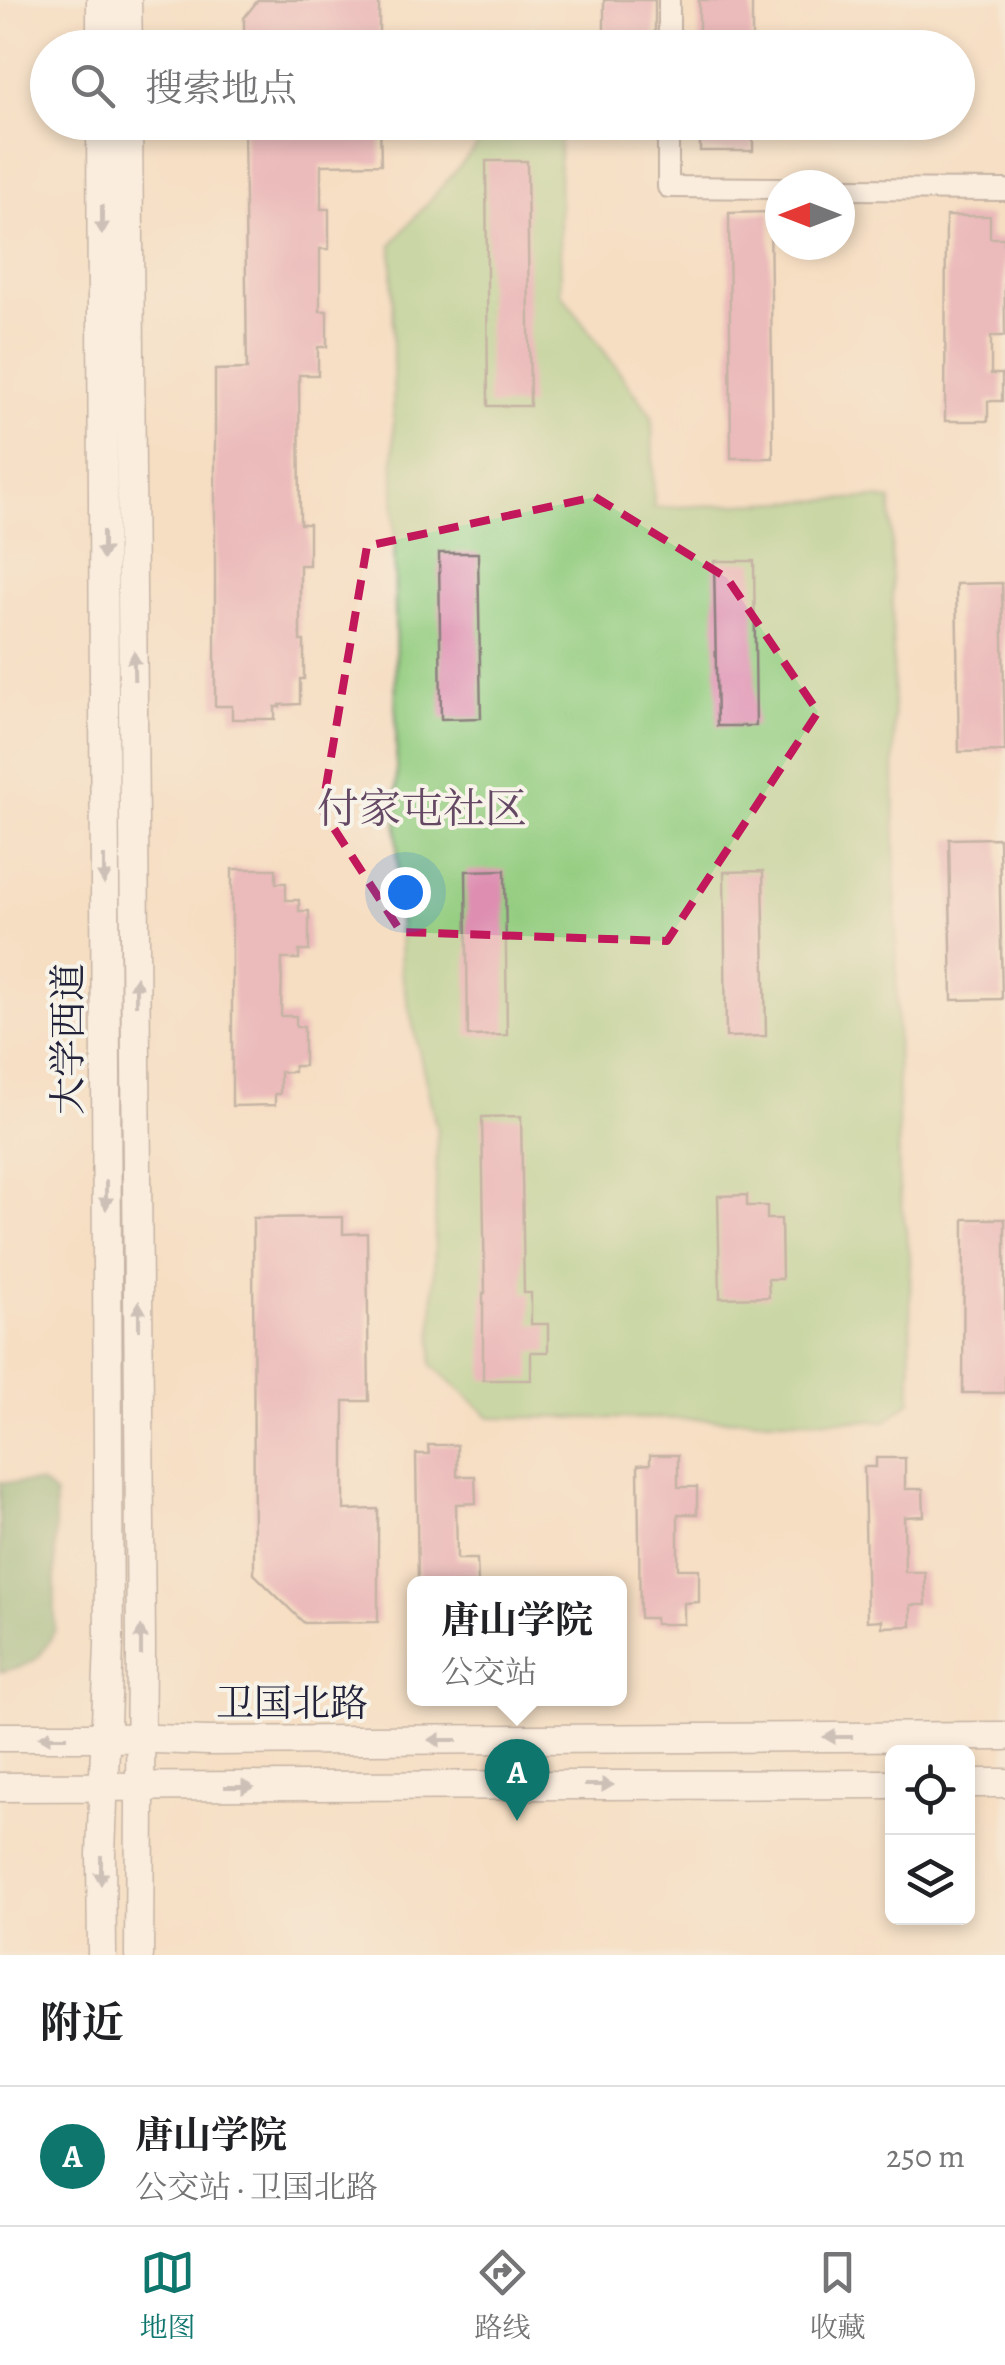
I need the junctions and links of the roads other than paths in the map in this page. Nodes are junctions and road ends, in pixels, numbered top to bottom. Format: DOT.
graph roads {
  1 [pos="101,0"];
  2 [pos="127,0"];
  3 [pos="669,0"];
  4 [pos="101,30"];
  5 [pos="128,30"];
  6 [pos="669,30"];
  7 [pos="102,140"];
  8 [pos="128,140"];
  9 [pos="668,140"];
  10 [pos="765,188"];
  11 [pos="855,188"];
  12 [pos="1005,190"];
  13 [pos="1005,1736"];
  14 [pos="0,1737"];
  15 [pos="106,1737"];
  16 [pos="142,1739"];
  17 [pos="1005,1783"];
  18 [pos="885,1784"];
  19 [pos="975,1784"];
  20 [pos="104,1785"];
  21 [pos="141,1786"];
  22 [pos="0,1787"];
  23 [pos="102,1955"];
  24 [pos="139,1955"];
  1 -- 4 [label="main road"];
  2 -- 5 [label="main road"];
  3 -- 6 [label="street"];
  7 -- 15 [label="main road, 大学西道, one-way"];
  16 -- 8 [label="main road, 大学西道, one-way"];
  9 -- 10 [label="street"];
  11 -- 12 [label="street"];
  13 -- 16 [label="main road, 卫国北路, one-way"];
  15 -- 14 [label="main road, 卫国北路, one-way"];
  15 -- 16 [label="main road, 卫国北路"];
  15 -- 20 [label="main road, 大学西道"];
  16 -- 21 [label="main road, 大学西道"];
  17 -- 19 [label="main road"];
  21 -- 18 [label="main road, one-way"];
  20 -- 21 [label="main road"];
  20 -- 22 [label="main road"];
  20 -- 23 [label="main road, 大学西道, one-way"];
  21 -- 24 [label="main road, 大学西道"];
}
